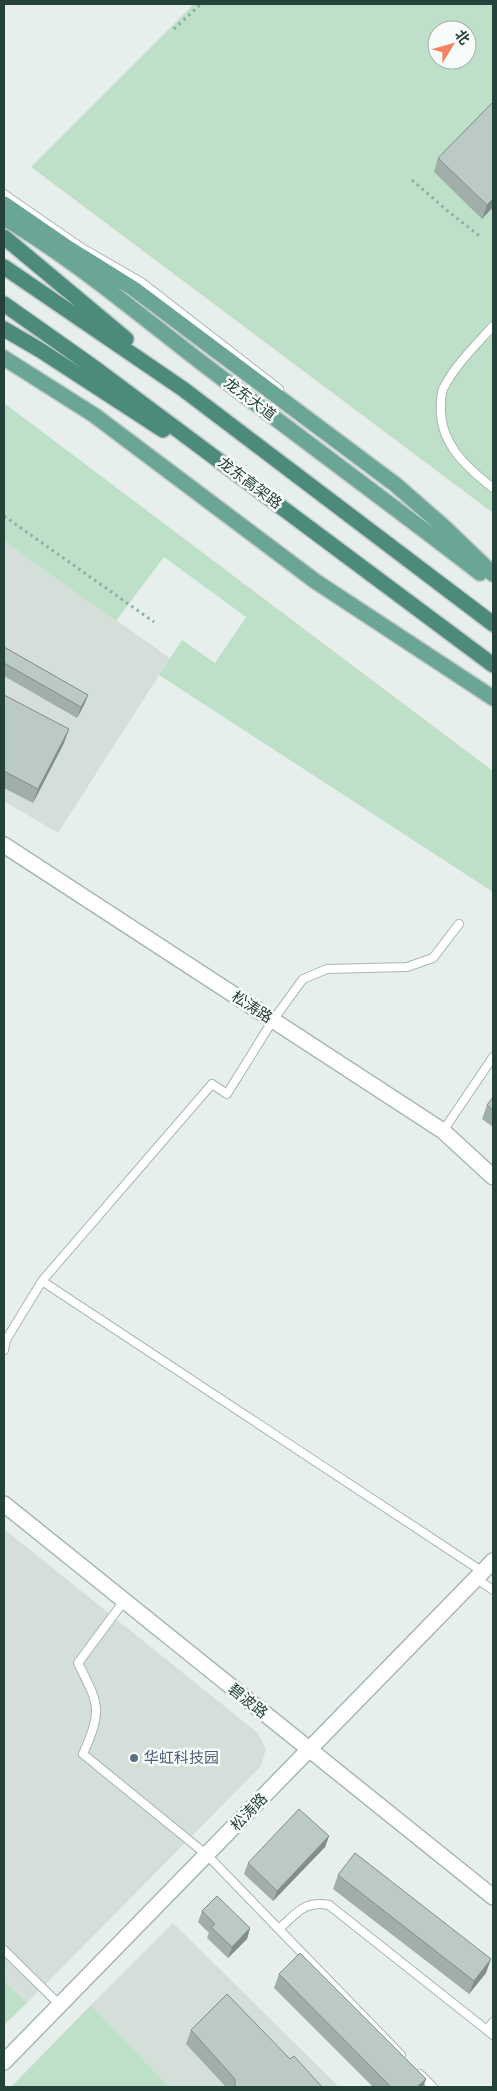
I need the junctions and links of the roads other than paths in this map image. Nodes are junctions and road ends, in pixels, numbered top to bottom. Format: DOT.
graph roads {
  1 [pos="4,194"];
  2 [pos="4,204"];
  3 [pos="4,218"];
  4 [pos="4,237"];
  5 [pos="4,268"];
  6 [pos="4,304"];
  7 [pos="493,326"];
  8 [pos="4,329"];
  9 [pos="4,358"];
  10 [pos="183,389"];
  11 [pos="493,488"];
  12 [pos="282,507"];
  13 [pos="493,564"];
  14 [pos="493,574"];
  15 [pos="493,583"];
  16 [pos="493,624"];
  17 [pos="493,665"];
  18 [pos="493,698"];
  19 [pos="4,845"];
  20 [pos="459,924"];
  21 [pos="273,1020"];
  22 [pos="493,1057"];
  23 [pos="443,1131"];
  24 [pos="493,1178"];
  25 [pos="42,1282"];
  26 [pos="4,1350"];
  27 [pos="4,1504"];
  28 [pos="484,1570"];
  29 [pos="493,1590"];
  30 [pos="124,1601"];
  31 [pos="310,1751"];
  32 [pos="207,1855"];
  33 [pos="493,1897"];
  34 [pos="279,1929"];
  35 [pos="4,1950"];
  36 [pos="60,2005"];
  37 [pos="493,2022"];
  38 [pos="490,2033"];
  39 [pos="406,2060"];
  40 [pos="4,2062"];
  41 [pos="413,2067"];
  42 [pos="433,2087"];
  1 -- 13 [label="lane"];
  2 -- 14 [label="main road"];
  3 -- 15 [label="main road, 龙东大道"];
  4 -- 10 [label="highway"];
  5 -- 10 [label="highway"];
  6 -- 12 [label="highway, 龙东高架路"];
  7 -- 11 [label="lane"];
  8 -- 12 [label="highway"];
  9 -- 18 [label="main road"];
  10 -- 16 [label="highway"];
  12 -- 17 [label="highway, 龙东高架路"];
  19 -- 21 [label="street, 松涛路"];
  20 -- 21 [label="lane"];
  21 -- 23 [label="street, 松涛路"];
  21 -- 25 [label="lane"];
  22 -- 23 [label="lane"];
  23 -- 24 [label="street, 松涛路"];
  25 -- 26 [label="lane"];
  25 -- 28 [label="lane"];
  27 -- 30 [label="street, 碧波路"];
  28 -- 29 [label="lane"];
  28 -- 31 [label="street, 松涛路"];
  30 -- 31 [label="street, 碧波路"];
  30 -- 32 [label="lane"];
  31 -- 32 [label="street, 松涛路"];
  31 -- 33 [label="street, 碧波路"];
  32 -- 34 [label="lane"];
  32 -- 36 [label="street, 松涛路"];
  34 -- 38 [label="lane"];
  34 -- 39 [label="lane"];
  35 -- 36 [label="lane"];
  36 -- 40 [label="street, 松涛路"];
  37 -- 38 [label="lane"];
  41 -- 42 [label="lane"];
}
